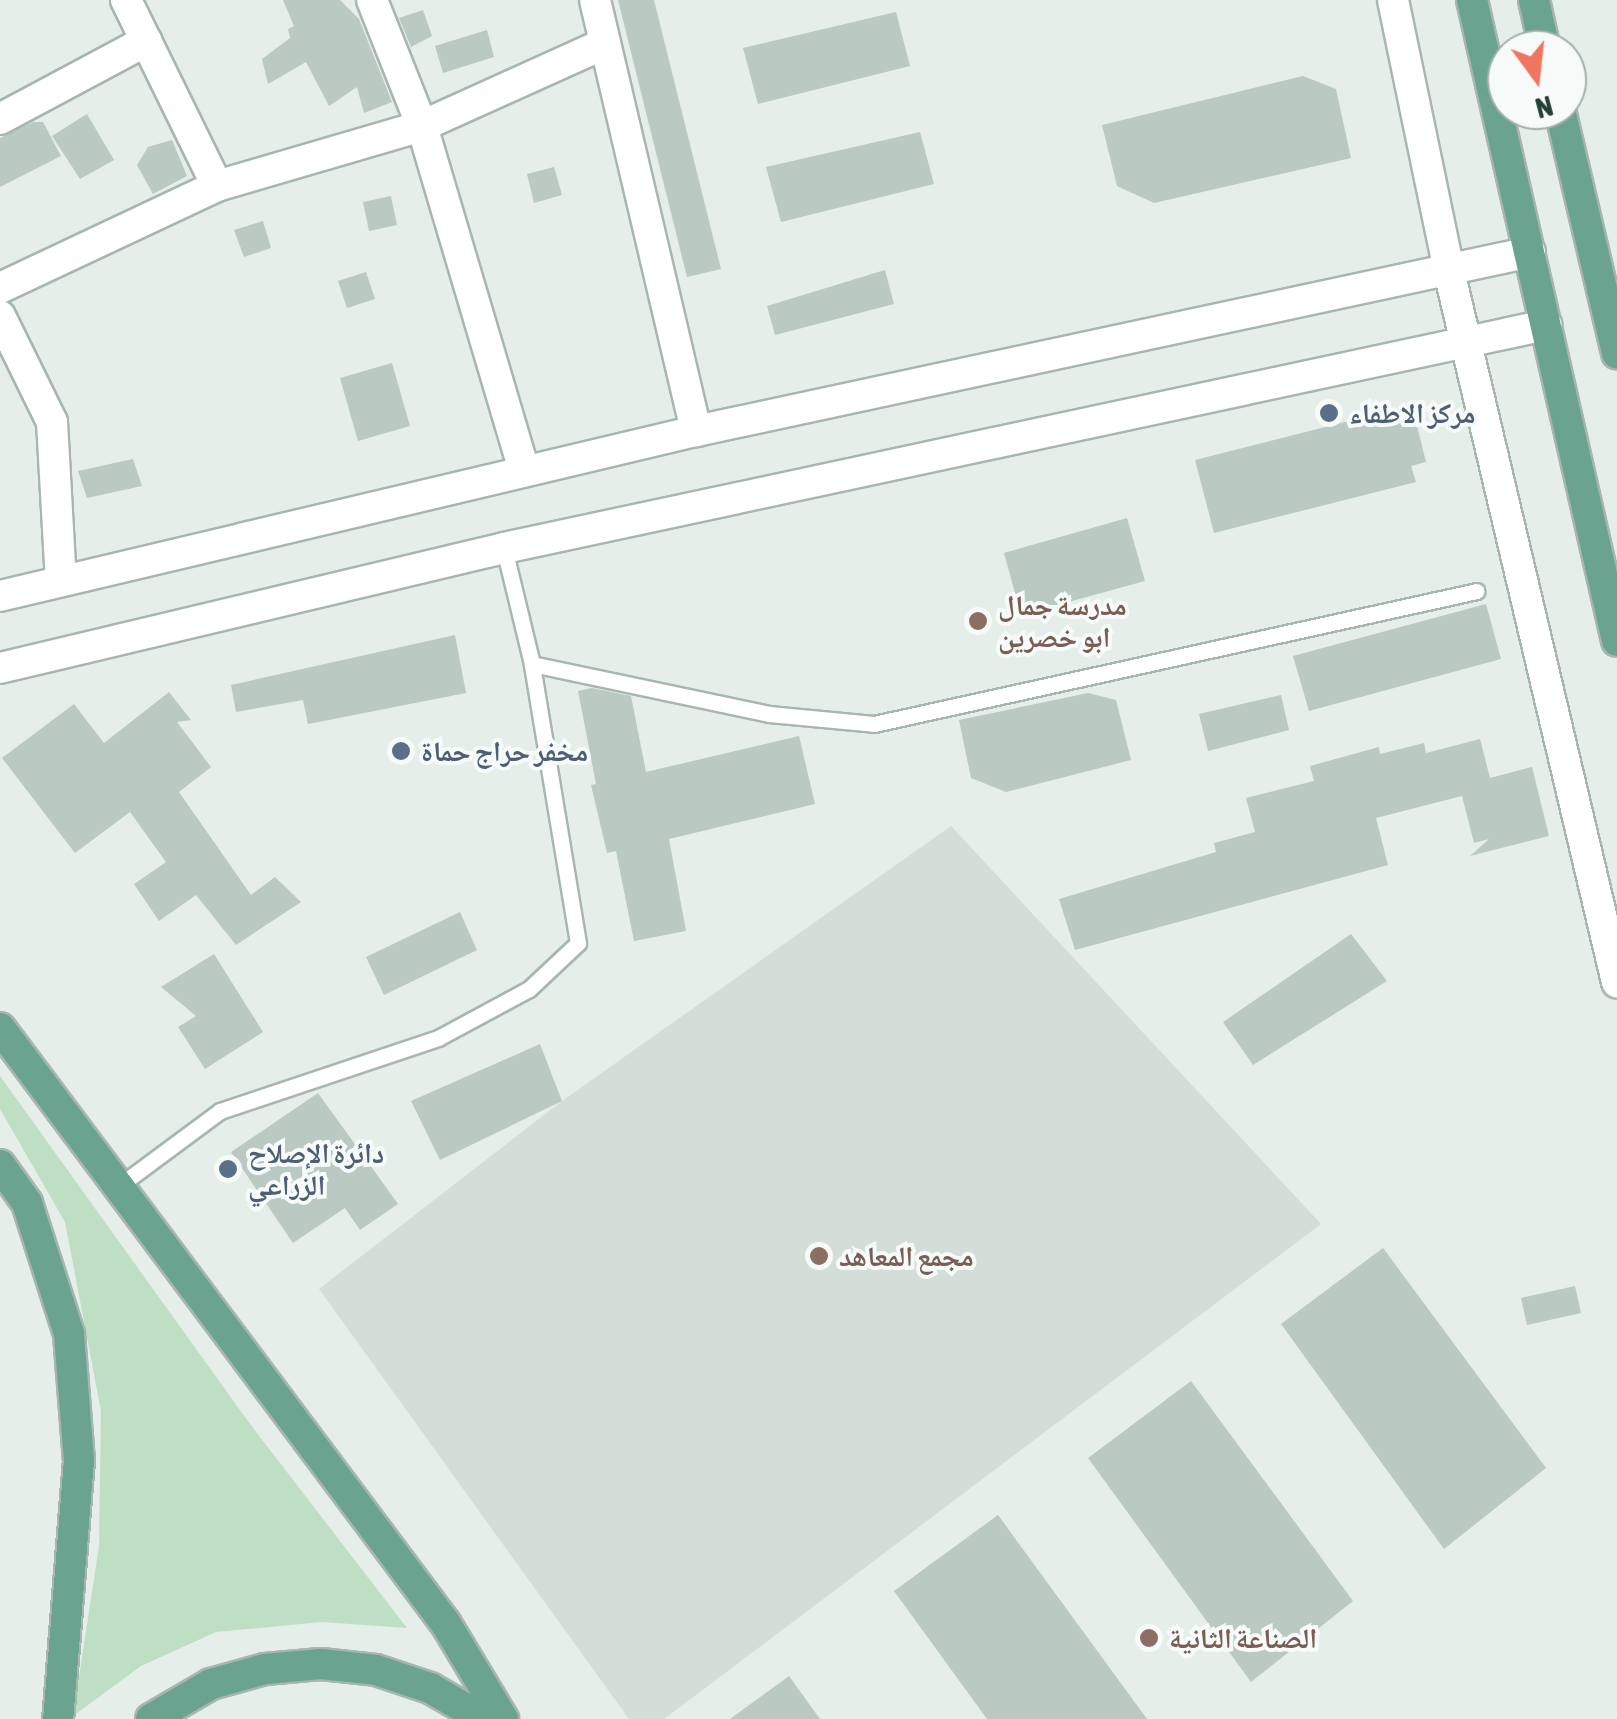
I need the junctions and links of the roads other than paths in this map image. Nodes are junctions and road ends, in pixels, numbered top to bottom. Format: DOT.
graph roads {
  1 [pos="126,0"];
  2 [pos="372,0"];
  3 [pos="595,0"];
  4 [pos="1392,0"];
  5 [pos="1472,0"];
  6 [pos="1534,0"];
  7 [pos="1541,30"];
  8 [pos="146,41"];
  9 [pos="604,44"];
  10 [pos="0,119"];
  11 [pos="422,126"];
  12 [pos="1565,130"];
  13 [pos="216,186"];
  14 [pos="1530,252"];
  15 [pos="1448,270"];
  16 [pos="0,288"];
  17 [pos="0,316"];
  18 [pos="1546,325"];
  19 [pos="1466,345"];
  20 [pos="1617,353"];
  21 [pos="696,431"];
  22 [pos="524,470"];
  23 [pos="504,548"];
  24 [pos="61,581"];
  25 [pos="1477,592"];
  26 [pos="0,596"];
  27 [pos="1617,641"];
  28 [pos="532,664"];
  29 [pos="0,668"];
  30 [pos="1617,982"];
  31 [pos="0,1028"];
  32 [pos="0,1165"];
  33 [pos="116,1188"];
  34 [pos="58,1719"];
  35 [pos="150,1719"];
  36 [pos="484,1719"];
  37 [pos="502,1719"];
  1 -- 8 [label="street"];
  2 -- 11 [label="street"];
  3 -- 9 [label="street"];
  4 -- 15 [label="street"];
  5 -- 14 [label="main road"];
  6 -- 7 [label="main road"];
  8 -- 10 [label="street"];
  8 -- 13 [label="street"];
  9 -- 11 [label="street"];
  9 -- 21 [label="street"];
  11 -- 13 [label="street"];
  11 -- 22 [label="street"];
  12 -- 20 [label="main road"];
  13 -- 16 [label="street"];
  14 -- 15 [label="street"];
  14 -- 18 [label="main road"];
  15 -- 19 [label="street"];
  15 -- 21 [label="street"];
  17 -- 24 [label="street"];
  18 -- 19 [label="street"];
  18 -- 27 [label="main road"];
  19 -- 23 [label="street"];
  19 -- 30 [label="street"];
  21 -- 22 [label="street"];
  22 -- 24 [label="street"];
  23 -- 28 [label="lane"];
  23 -- 29 [label="street"];
  24 -- 26 [label="street"];
  25 -- 28 [label="lane"];
  28 -- 33 [label="lane"];
  31 -- 33 [label="main road"];
  32 -- 34 [label="main road"];
  33 -- 37 [label="main road"];
  35 -- 36 [label="main road"];
}
